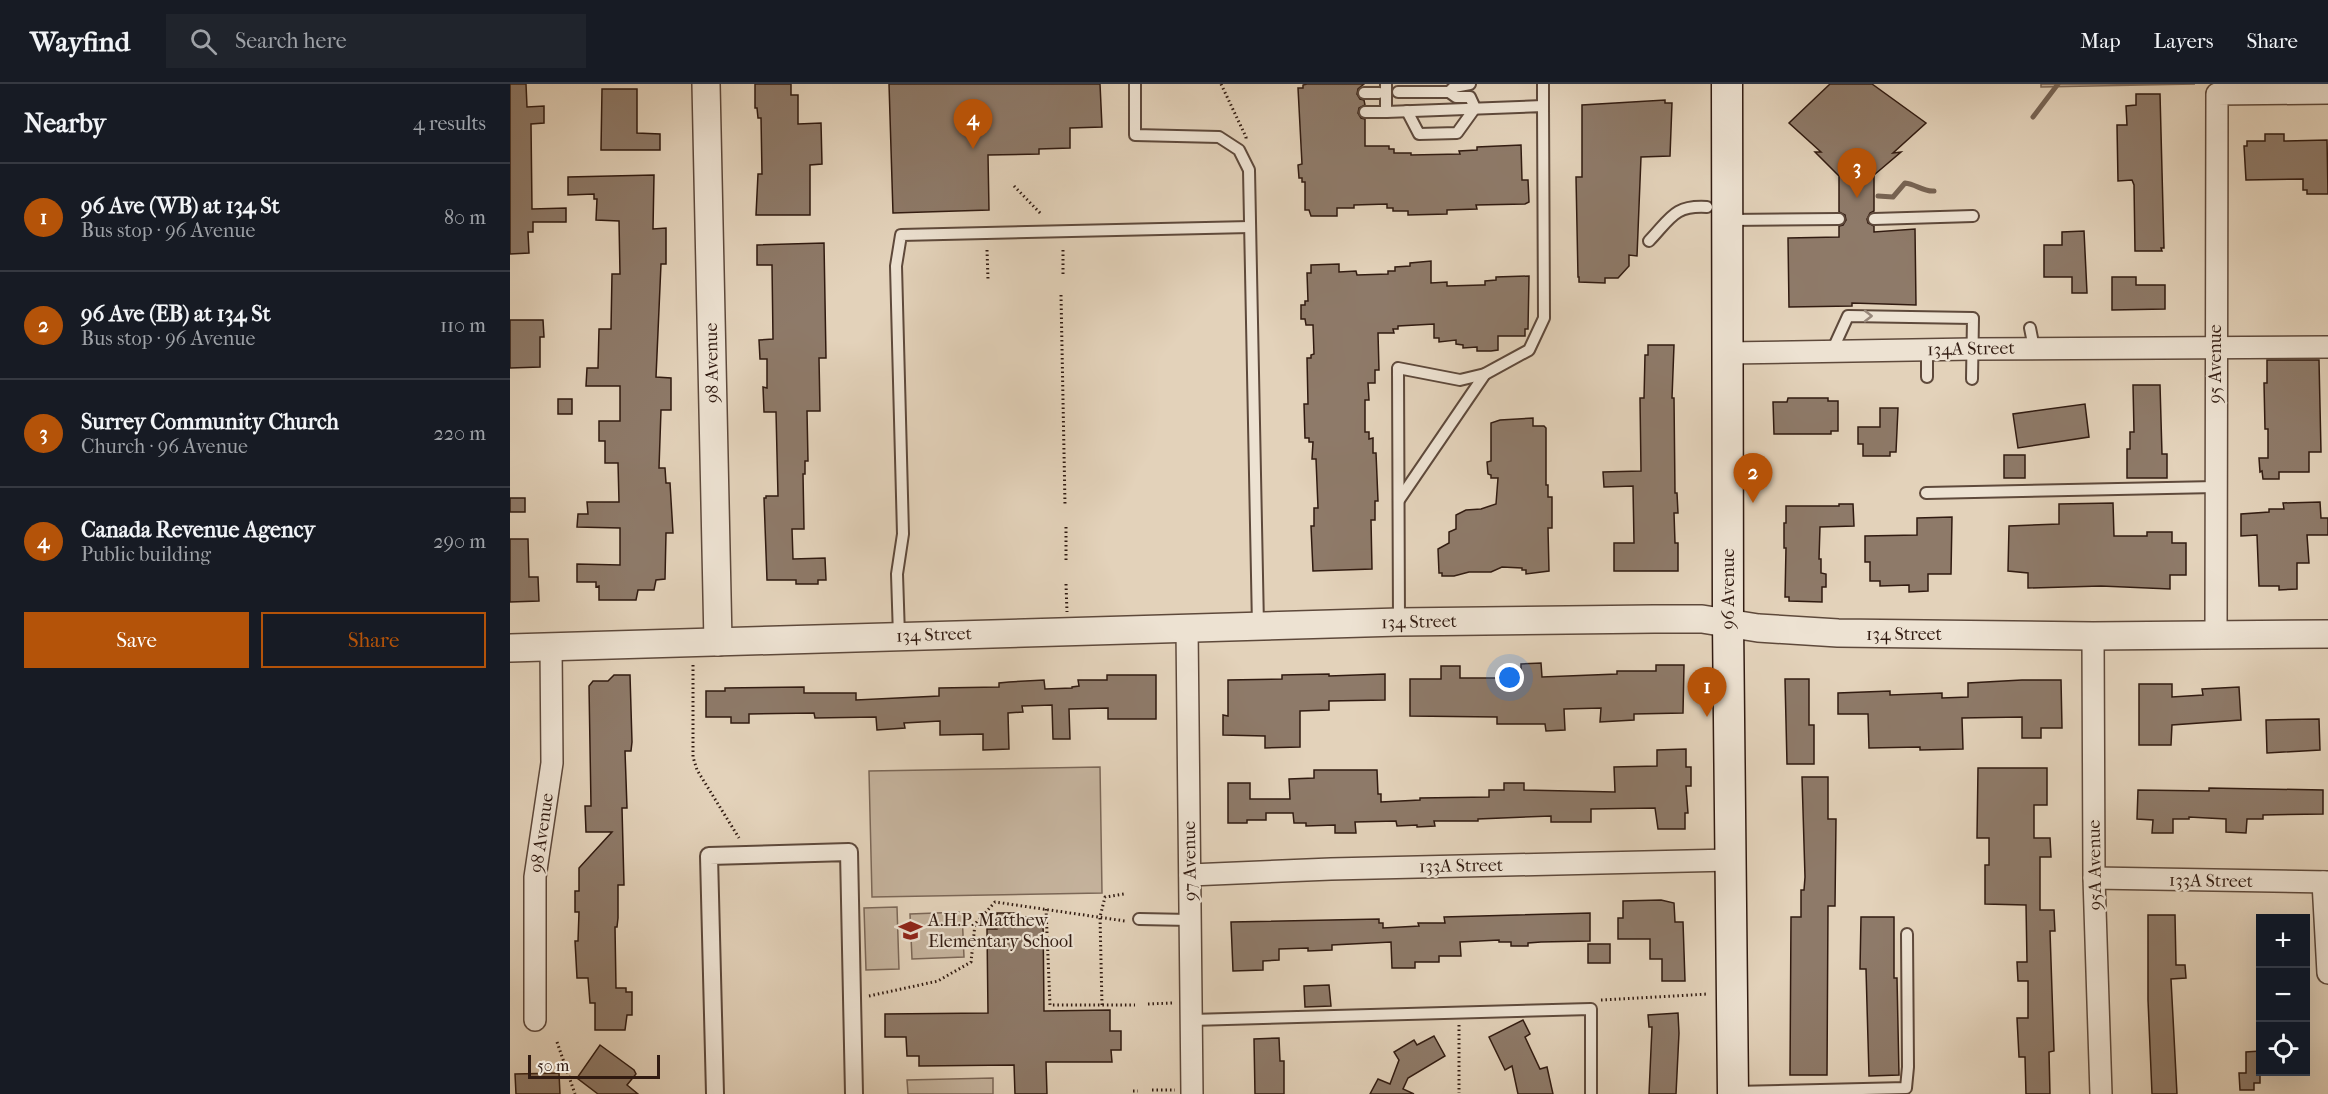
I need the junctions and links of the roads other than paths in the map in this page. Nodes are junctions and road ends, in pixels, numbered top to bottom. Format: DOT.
graph roads {
  1 [pos="706,84"];
  2 [pos="1135,84"];
  3 [pos="1470,84"];
  4 [pos="1543,84"];
  5 [pos="1727,84"];
  6 [pos="1382,88"];
  7 [pos="2218,89"];
  8 [pos="1398,92"];
  9 [pos="1449,92"];
  10 [pos="1364,93"];
  11 [pos="2328,93"];
  12 [pos="1543,106"];
  13 [pos="1475,108"];
  14 [pos="1407,111"];
  15 [pos="1365,112"];
  16 [pos="1386,112"];
  17 [pos="1717,213"];
  18 [pos="1973,216"];
  19 [pos="1839,219"];
  20 [pos="1874,219"];
  21 [pos="1250,227"];
  22 [pos="1649,241"];
  23 [pos="2215,347"];
  24 [pos="2328,347"];
  25 [pos="1927,349"];
  26 [pos="1972,349"];
  27 [pos="1832,351"];
  28 [pos="1727,353"];
  29 [pos="1485,374"];
  30 [pos="1927,377"];
  31 [pos="1972,379"];
  32 [pos="2216,487"];
  33 [pos="1926,493"];
  34 [pos="1399,501"];
  35 [pos="1399,622"];
  36 [pos="1728,623"];
  37 [pos="1258,626"];
  38 [pos="1187,628"];
  39 [pos="2216,634"];
  40 [pos="2328,634"];
  41 [pos="898,636"];
  42 [pos="2093,636"];
  43 [pos="718,642"];
  44 [pos="551,647"];
  45 [pos="510,648"];
  46 [pos="1731,860"];
  47 [pos="1190,875"];
  48 [pos="2094,878"];
  49 [pos="2326,882"];
  50 [pos="1139,919"];
  51 [pos="1190,920"];
  52 [pos="1907,934"];
  53 [pos="2328,973"];
  54 [pos="535,1020"];
  55 [pos="1191,1020"];
  56 [pos="1185,1092"];
  57 [pos="1733,1093"];
  58 [pos="715,1094"];
  59 [pos="854,1094"];
  60 [pos="1591,1094"];
  61 [pos="2101,1094"];
  1 -- 43 [label="street, 98 Avenue"];
  2 -- 21 [label="lane"];
  3 -- 9 [label="lane"];
  4 -- 12 [label="lane"];
  5 -- 17 [label="main road, 96 Avenue"];
  6 -- 10 [label="lane"];
  6 -- 16 [label="lane"];
  7 -- 11 [label="street"];
  7 -- 23 [label="street, 95 Avenue"];
  8 -- 9 [label="lane"];
  9 -- 13 [label="lane"];
  12 -- 13 [label="lane"];
  12 -- 29 [label="lane"];
  13 -- 14 [label="lane"];
  13 -- 14 [label="lane"];
  14 -- 16 [label="lane"];
  15 -- 16 [label="lane"];
  17 -- 19 [label="lane"];
  17 -- 22 [label="lane"];
  17 -- 28 [label="main road, 96 Avenue"];
  18 -- 20 [label="lane"];
  21 -- 37 [label="lane"];
  21 -- 41 [label="lane"];
  23 -- 24 [label="street, 134A Street"];
  23 -- 26 [label="street, 134A Street"];
  23 -- 32 [label="street, 95 Avenue"];
  25 -- 26 [label="street, 134A Street"];
  25 -- 27 [label="street, 134A Street"];
  25 -- 30 [label="lane"];
  27 -- 26 [label="lane, one-way"];
  26 -- 31 [label="lane"];
  27 -- 28 [label="street, 134A Street"];
  28 -- 36 [label="main road, 96 Avenue"];
  29 -- 34 [label="lane"];
  29 -- 34 [label="lane"];
  32 -- 33 [label="lane"];
  32 -- 39 [label="street, 95 Avenue"];
  34 -- 35 [label="lane"];
  35 -- 36 [label="street, 134 Street"];
  35 -- 37 [label="street, 134 Street"];
  36 -- 42 [label="street, 134 Street"];
  36 -- 46 [label="main road, 96 Avenue"];
  37 -- 38 [label="street, 134 Street"];
  38 -- 41 [label="street, 134 Street"];
  38 -- 47 [label="street, 97 Avenue"];
  39 -- 40 [label="street, 134 Street"];
  39 -- 42 [label="street, 134 Street"];
  41 -- 43 [label="street, 134 Street"];
  42 -- 48 [label="street, 95A Avenue"];
  43 -- 44 [label="street, 134 Street"];
  44 -- 45 [label="street, 134 Street"];
  44 -- 54 [label="street, 98 Avenue"];
  46 -- 47 [label="street, 133A Street"];
  46 -- 57 [label="main road, 96 Avenue"];
  47 -- 51 [label="street, 97 Avenue"];
  48 -- 49 [label="street, 133A Street"];
  48 -- 61 [label="street, 95A Avenue"];
  49 -- 53 [label="street"];
  50 -- 51 [label="lane"];
  51 -- 55 [label="street, 97 Avenue"];
  52 -- 57 [label="lane"];
  55 -- 56 [label="street, 97 Avenue"];
  55 -- 60 [label="lane"];
  58 -- 59 [label="street"];
}
